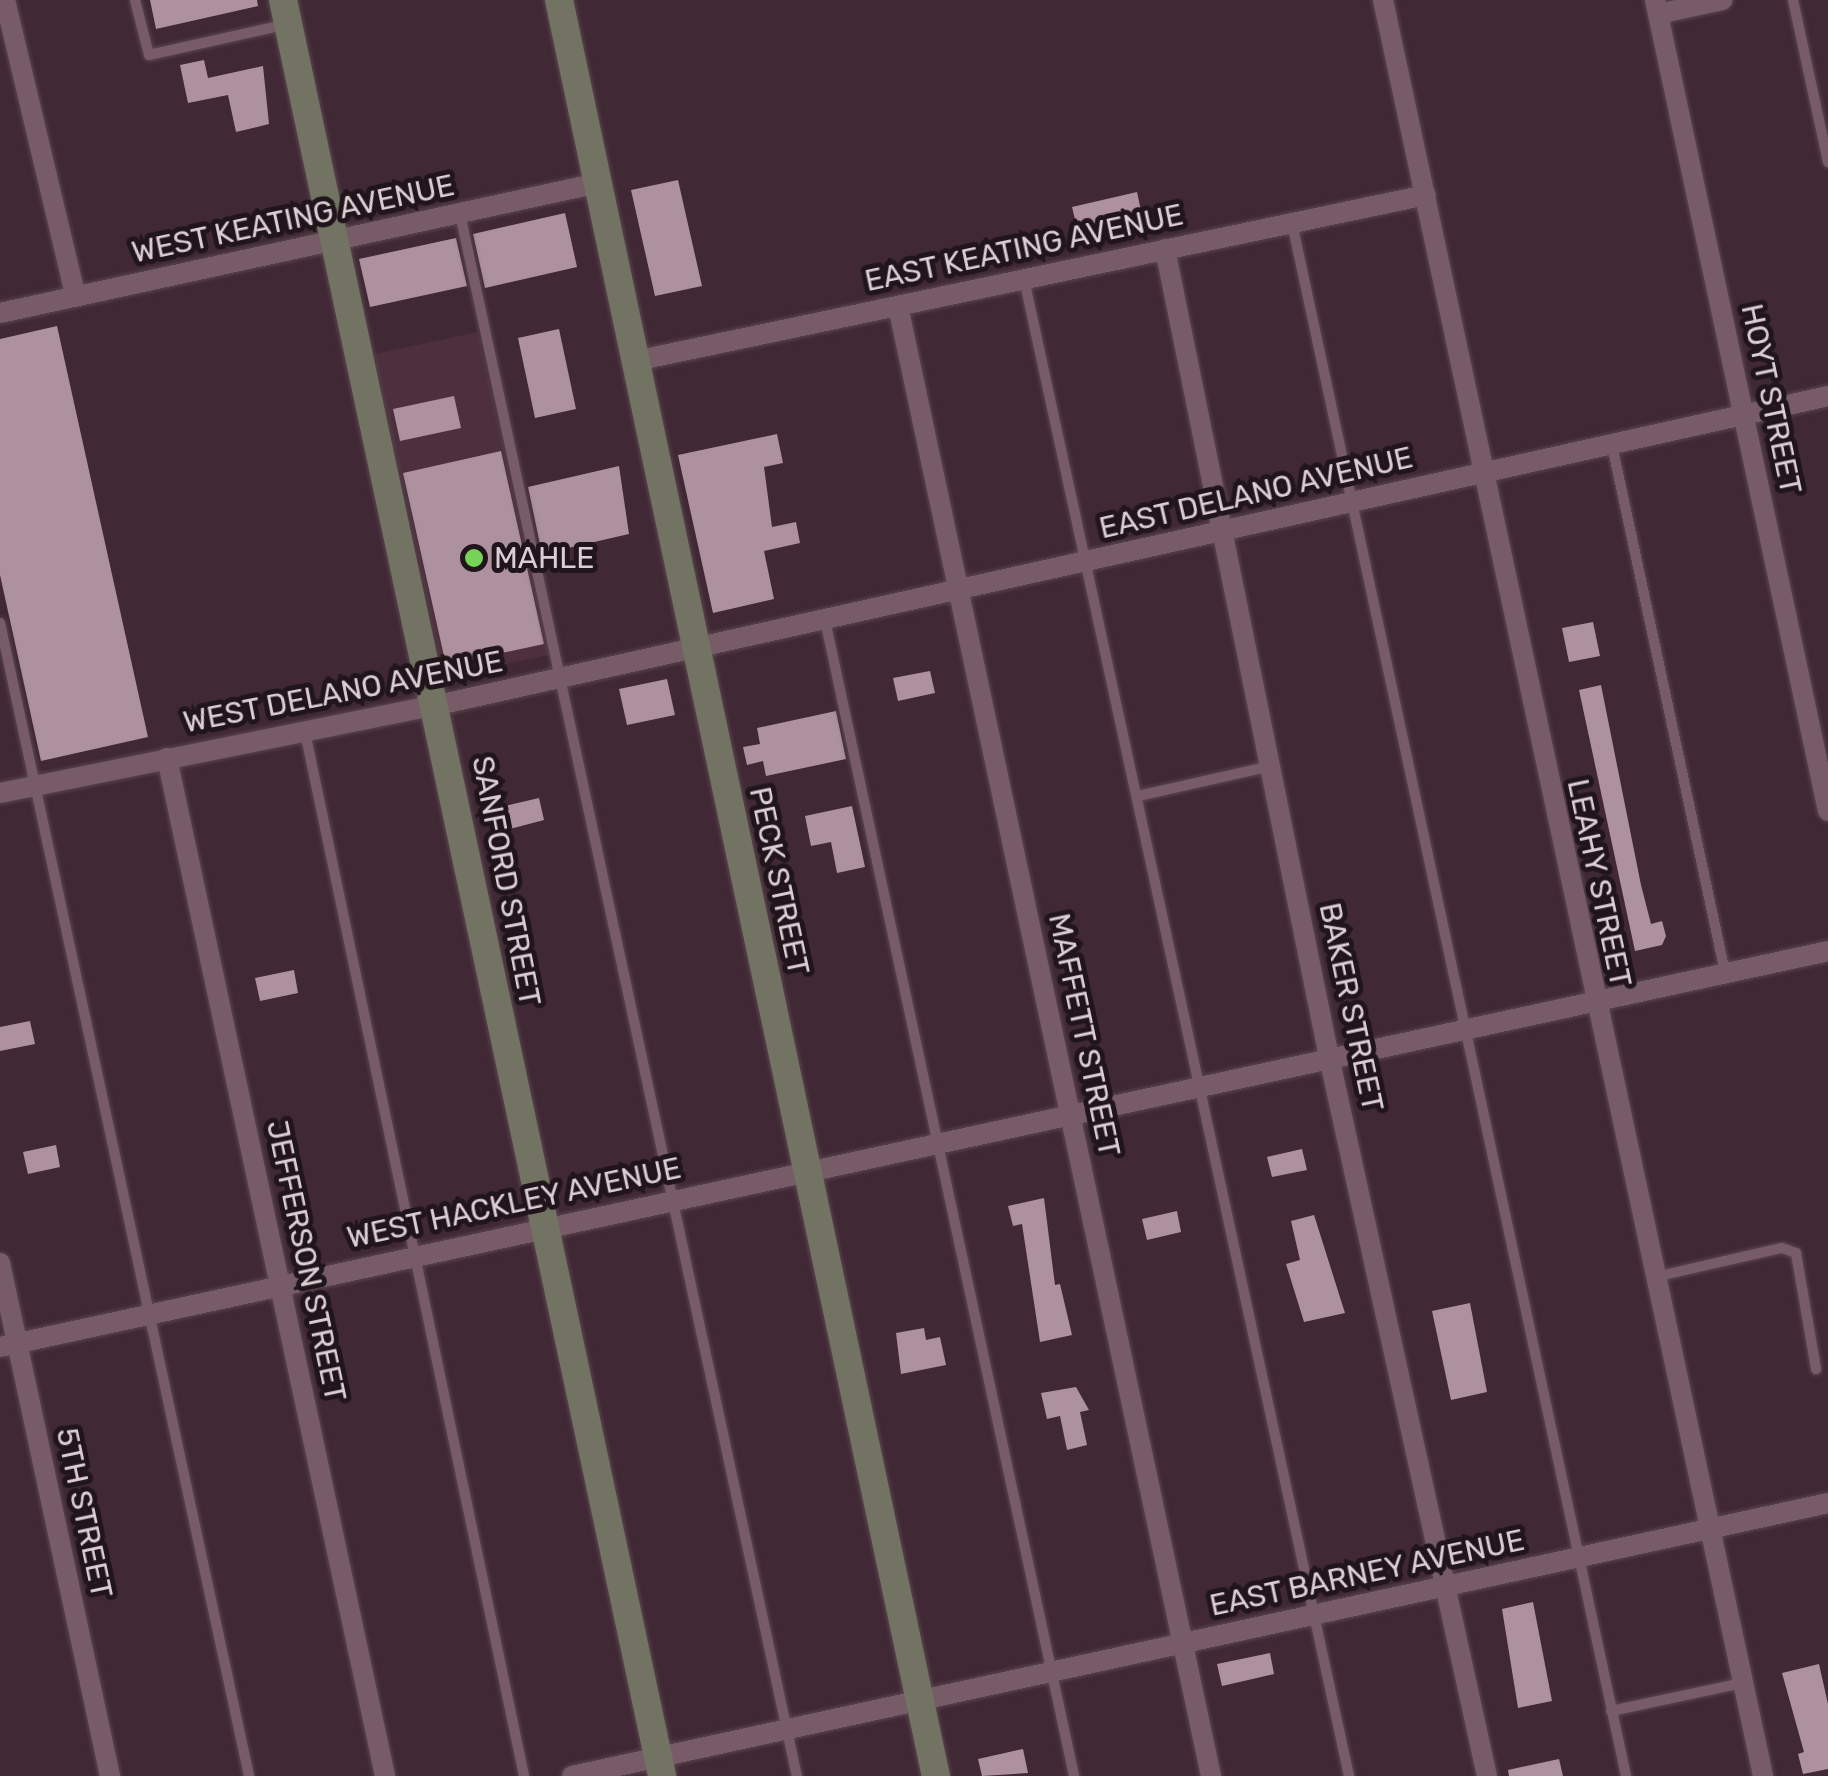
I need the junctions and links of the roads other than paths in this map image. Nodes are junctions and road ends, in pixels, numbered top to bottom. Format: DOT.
graph roads {
  1 [pos="6,0"];
  2 [pos="135,0"];
  3 [pos="558,0"];
  4 [pos="1383,0"];
  5 [pos="1722,0"];
  6 [pos="1793,0"];
  7 [pos="1656,7"];
  8 [pos="286,12"];
  9 [pos="1828,162"];
  10 [pos="598,182"];
  11 [pos="1426,194"];
  12 [pos="460,213"];
  13 [pos="1292,222"];
  14 [pos="335,240"];
  15 [pos="1164,249"];
  16 [pos="1024,279"];
  17 [pos="76,297"];
  18 [pos="898,306"];
  19 [pos="0,313"];
  20 [pos="635,361"];
  21 [pos="1828,396"];
  22 [pos="1743,415"];
  23 [pos="1612,444"];
  24 [pos="1482,472"];
  25 [pos="1352,502"];
  26 [pos="1223,530"];
  27 [pos="1086,562"];
  28 [pos="963,590"];
  29 [pos="825,620"];
  30 [pos="0,623"];
  31 [pos="698,648"];
  32 [pos="561,678"];
  33 [pos="438,705"];
  34 [pos="305,731"];
  35 [pos="167,758"];
  36 [pos="1271,766"];
  37 [pos="34,785"];
  38 [pos="0,792"];
  39 [pos="1138,796"];
  40 [pos="1828,811"];
  41 [pos="1828,951"];
  42 [pos="1724,972"];
  43 [pos="1593,1000"];
  44 [pos="1464,1028"];
  45 [pos="1329,1057"];
  46 [pos="1200,1086"];
  47 [pos="1070,1115"];
  48 [pos="940,1143"];
  49 [pos="806,1171"];
  50 [pos="674,1199"];
  51 [pos="542,1226"];
  52 [pos="412,1255"];
  53 [pos="0,1263"];
  54 [pos="1654,1277"];
  55 [pos="280,1284"];
  56 [pos="147,1314"];
  57 [pos="9,1345"];
  58 [pos="1816,1369"];
  59 [pos="1828,1503"];
  60 [pos="1709,1530"];
  61 [pos="1577,1558"];
  62 [pos="1446,1584"];
  63 [pos="1312,1614"];
  64 [pos="1182,1644"];
  65 [pos="1051,1671"];
  66 [pos="1744,1683"];
  67 [pos="919,1700"];
  68 [pos="1611,1711"];
  69 [pos="786,1729"];
  70 [pos="660,1766"];
  71 [pos="110,1776"];
  72 [pos="249,1776"];
  73 [pos="386,1776"];
  74 [pos="524,1776"];
  75 [pos="572,1776"];
  76 [pos="797,1776"];
  77 [pos="936,1776"];
  78 [pos="1074,1776"];
  79 [pos="1211,1776"];
  80 [pos="1350,1776"];
  81 [pos="1487,1776"];
  82 [pos="1626,1776"];
  83 [pos="1763,1776"];
  1 -- 17 [label="street"];
  2 -- 8 [label="lane"];
  3 -- 10 [label="street, PECK STREET"];
  4 -- 11 [label="street, LEAHY STREET"];
  5 -- 7 [label="street"];
  6 -- 9 [label="lane"];
  7 -- 22 [label="street, HOYT STREET"];
  8 -- 14 [label="street, SANFORD STREET"];
  10 -- 12 [label="street, WEST KEATING AVENUE"];
  10 -- 20 [label="street, PECK STREET"];
  11 -- 13 [label="street, EAST KEATING AVENUE"];
  11 -- 24 [label="street, LEAHY STREET"];
  12 -- 14 [label="street, WEST KEATING AVENUE"];
  12 -- 32 [label="lane"];
  13 -- 15 [label="street, EAST KEATING AVENUE"];
  13 -- 25 [label="lane"];
  14 -- 17 [label="street, WEST KEATING AVENUE"];
  14 -- 33 [label="street, SANFORD STREET"];
  15 -- 16 [label="street, EAST KEATING AVENUE"];
  15 -- 26 [label="street, BAKER STREET"];
  16 -- 18 [label="street, EAST KEATING AVENUE"];
  16 -- 27 [label="lane"];
  17 -- 19 [label="street, WEST KEATING AVENUE"];
  18 -- 20 [label="street, EAST KEATING AVENUE"];
  18 -- 28 [label="street, MAFFETT STREET"];
  20 -- 31 [label="street, PECK STREET"];
  21 -- 22 [label="street, EAST DELANO AVENUE"];
  22 -- 23 [label="street, EAST DELANO AVENUE"];
  22 -- 40 [label="street, HOYT STREET"];
  23 -- 24 [label="street, EAST DELANO AVENUE"];
  23 -- 42 [label="lane"];
  24 -- 25 [label="street, EAST DELANO AVENUE"];
  24 -- 43 [label="street, LEAHY STREET"];
  25 -- 26 [label="street, EAST DELANO AVENUE"];
  25 -- 44 [label="lane"];
  26 -- 27 [label="street, EAST DELANO AVENUE"];
  26 -- 36 [label="street, BAKER STREET"];
  27 -- 28 [label="street, EAST DELANO AVENUE"];
  27 -- 39 [label="lane"];
  28 -- 29 [label="street, EAST DELANO AVENUE"];
  28 -- 47 [label="street, MAFFETT STREET"];
  29 -- 31 [label="street, EAST DELANO AVENUE"];
  29 -- 48 [label="lane"];
  30 -- 37 [label="lane"];
  31 -- 32 [label="street, WEST DELANO AVENUE"];
  31 -- 49 [label="street, PECK STREET"];
  32 -- 33 [label="street, WEST DELANO AVENUE"];
  32 -- 50 [label="lane"];
  33 -- 34 [label="street, WEST DELANO AVENUE"];
  33 -- 51 [label="street, SANFORD STREET"];
  34 -- 35 [label="street, WEST DELANO AVENUE"];
  34 -- 52 [label="lane"];
  35 -- 37 [label="street, WEST DELANO AVENUE"];
  35 -- 55 [label="street, JEFFERSON STREET"];
  36 -- 39 [label="lane"];
  36 -- 45 [label="street, BAKER STREET"];
  37 -- 38 [label="street, WEST DELANO AVENUE"];
  37 -- 56 [label="lane"];
  39 -- 46 [label="lane"];
  41 -- 42 [label="street, WEST HACKLEY AVENUE"];
  42 -- 43 [label="street, WEST HACKLEY AVENUE"];
  43 -- 44 [label="street, WEST HACKLEY AVENUE"];
  43 -- 54 [label="street, LEAHY STREET"];
  44 -- 45 [label="street, WEST HACKLEY AVENUE"];
  44 -- 61 [label="lane"];
  45 -- 46 [label="street, WEST HACKLEY AVENUE"];
  45 -- 62 [label="street, BAKER STREET"];
  46 -- 47 [label="street, WEST HACKLEY AVENUE"];
  46 -- 63 [label="lane"];
  47 -- 48 [label="street, WEST HACKLEY AVENUE"];
  47 -- 64 [label="street, MAFFETT STREET"];
  48 -- 49 [label="street, WEST HACKLEY AVENUE"];
  48 -- 65 [label="lane"];
  49 -- 50 [label="street, WEST HACKLEY AVENUE"];
  49 -- 67 [label="street, PECK STREET"];
  50 -- 51 [label="street, WEST HACKLEY AVENUE"];
  50 -- 69 [label="lane"];
  51 -- 52 [label="street, WEST HACKLEY AVENUE"];
  51 -- 70 [label="street, SANFORD STREET"];
  52 -- 55 [label="street, WEST HACKLEY AVENUE"];
  52 -- 74 [label="lane"];
  53 -- 57 [label="street, 5TH STREET"];
  54 -- 58 [label="lane"];
  54 -- 60 [label="street, LEAHY STREET"];
  55 -- 56 [label="street, WEST HACKLEY AVENUE"];
  55 -- 73 [label="street, JEFFERSON STREET"];
  56 -- 57 [label="street, WEST HACKLEY AVENUE"];
  56 -- 72 [label="lane"];
  57 -- 71 [label="street, 5TH STREET"];
  59 -- 60 [label="street, EAST BARNEY AVENUE"];
  60 -- 61 [label="street, EAST BARNEY AVENUE"];
  60 -- 66 [label="street, LEAHY STREET"];
  61 -- 62 [label="street, EAST BARNEY AVENUE"];
  61 -- 68 [label="lane"];
  62 -- 63 [label="street, EAST BARNEY AVENUE"];
  62 -- 81 [label="street, BAKER STREET"];
  63 -- 64 [label="street, EAST BARNEY AVENUE"];
  63 -- 80 [label="lane"];
  64 -- 65 [label="street, EAST BARNEY AVENUE"];
  64 -- 79 [label="street, MAFFETT STREET"];
  65 -- 67 [label="street, EAST BARNEY AVENUE"];
  65 -- 78 [label="lane"];
  66 -- 68 [label="lane"];
  66 -- 83 [label="street, LEAHY STREET"];
  67 -- 69 [label="street, EAST BARNEY AVENUE"];
  67 -- 77 [label="street, PECK STREET"];
  68 -- 82 [label="lane"];
  69 -- 70 [label="street, EAST BARNEY AVENUE"];
  69 -- 76 [label="lane"];
  70 -- 75 [label="street, EAST BARNEY AVENUE"];
}
